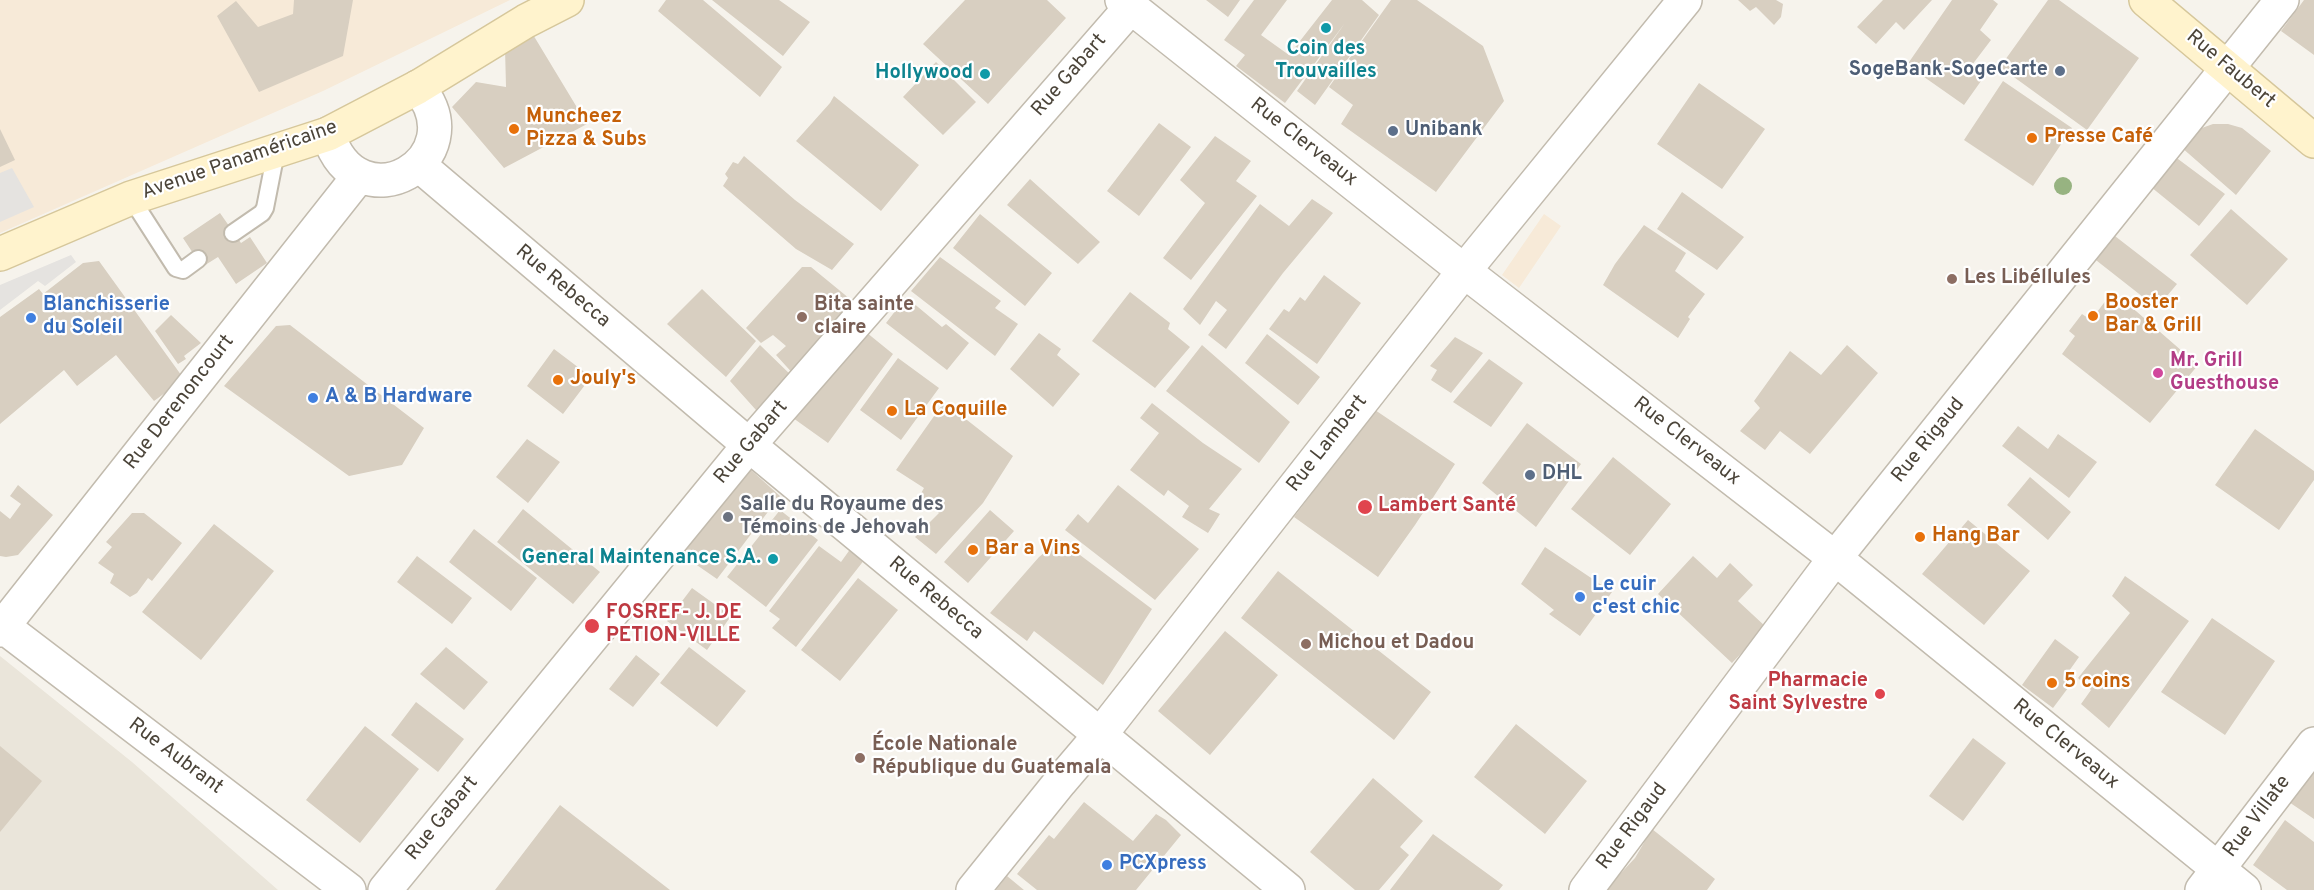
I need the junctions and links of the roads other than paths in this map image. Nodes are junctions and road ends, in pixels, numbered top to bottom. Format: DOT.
graph roads {
  1 [pos="567,0"];
  2 [pos="1685,0"];
  3 [pos="2146,0"];
  4 [pos="2282,0"];
  5 [pos="1126,4"];
  6 [pos="2227,67"];
  7 [pos="418,87"];
  8 [pos="328,134"];
  9 [pos="2314,141"];
  10 [pos="276,152"];
  11 [pos="419,165"];
  12 [pos="359,176"];
  13 [pos="131,198"];
  14 [pos="233,233"];
  15 [pos="0,254"];
  16 [pos="198,259"];
  17 [pos="1464,271"];
  18 [pos="749,445"];
  19 [pos="1835,558"];
  20 [pos="1,627"];
  21 [pos="1100,735"];
  22 [pos="2314,744"];
  23 [pos="2210,880"];
  24 [pos="349,890"];
  25 [pos="385,890"];
  26 [pos="973,890"];
  27 [pos="1288,890"];
  28 [pos="1586,890"];
  29 [pos="2244,890"];
  1 -- 7 [label="main road, Avenue Panaméricaine"];
  2 -- 17 [label="street, Rue Lambert"];
  3 -- 6 [label="main road, Rue Faubert"];
  4 -- 6 [label="street, Rue Rigaud"];
  5 -- 17 [label="street, Rue Clerveaux"];
  5 -- 18 [label="street, Rue Gabart"];
  6 -- 9 [label="main road, Rue Faubert"];
  6 -- 19 [label="street, Rue Rigaud"];
  7 -- 8 [label="main road, Avenue Panaméricaine"];
  7 -- 11 [label="street"];
  8 -- 10 [label="main road, Avenue Panaméricaine"];
  8 -- 12 [label="street"];
  10 -- 13 [label="main road, Avenue Panaméricaine"];
  10 -- 14 [label="lane"];
  11 -- 12 [label="street"];
  11 -- 18 [label="street, Rue Rebecca"];
  12 -- 20 [label="street, Rue Derenoncourt"];
  13 -- 15 [label="main road, Avenue Panaméricaine"];
  13 -- 16 [label="lane"];
  17 -- 19 [label="street, Rue Clerveaux"];
  17 -- 21 [label="street, Rue Lambert"];
  18 -- 21 [label="street, Rue Rebecca"];
  18 -- 25 [label="street, Rue Gabart"];
  19 -- 23 [label="street, Rue Clerveaux"];
  19 -- 28 [label="street, Rue Rigaud"];
  20 -- 24 [label="street, Rue Aubrant"];
  21 -- 26 [label="street, Rue Lambert"];
  21 -- 27 [label="street, Rue Rebecca"];
  22 -- 23 [label="street, Rue Villate"];
  23 -- 29 [label="street, Rue Clerveaux"];
}
